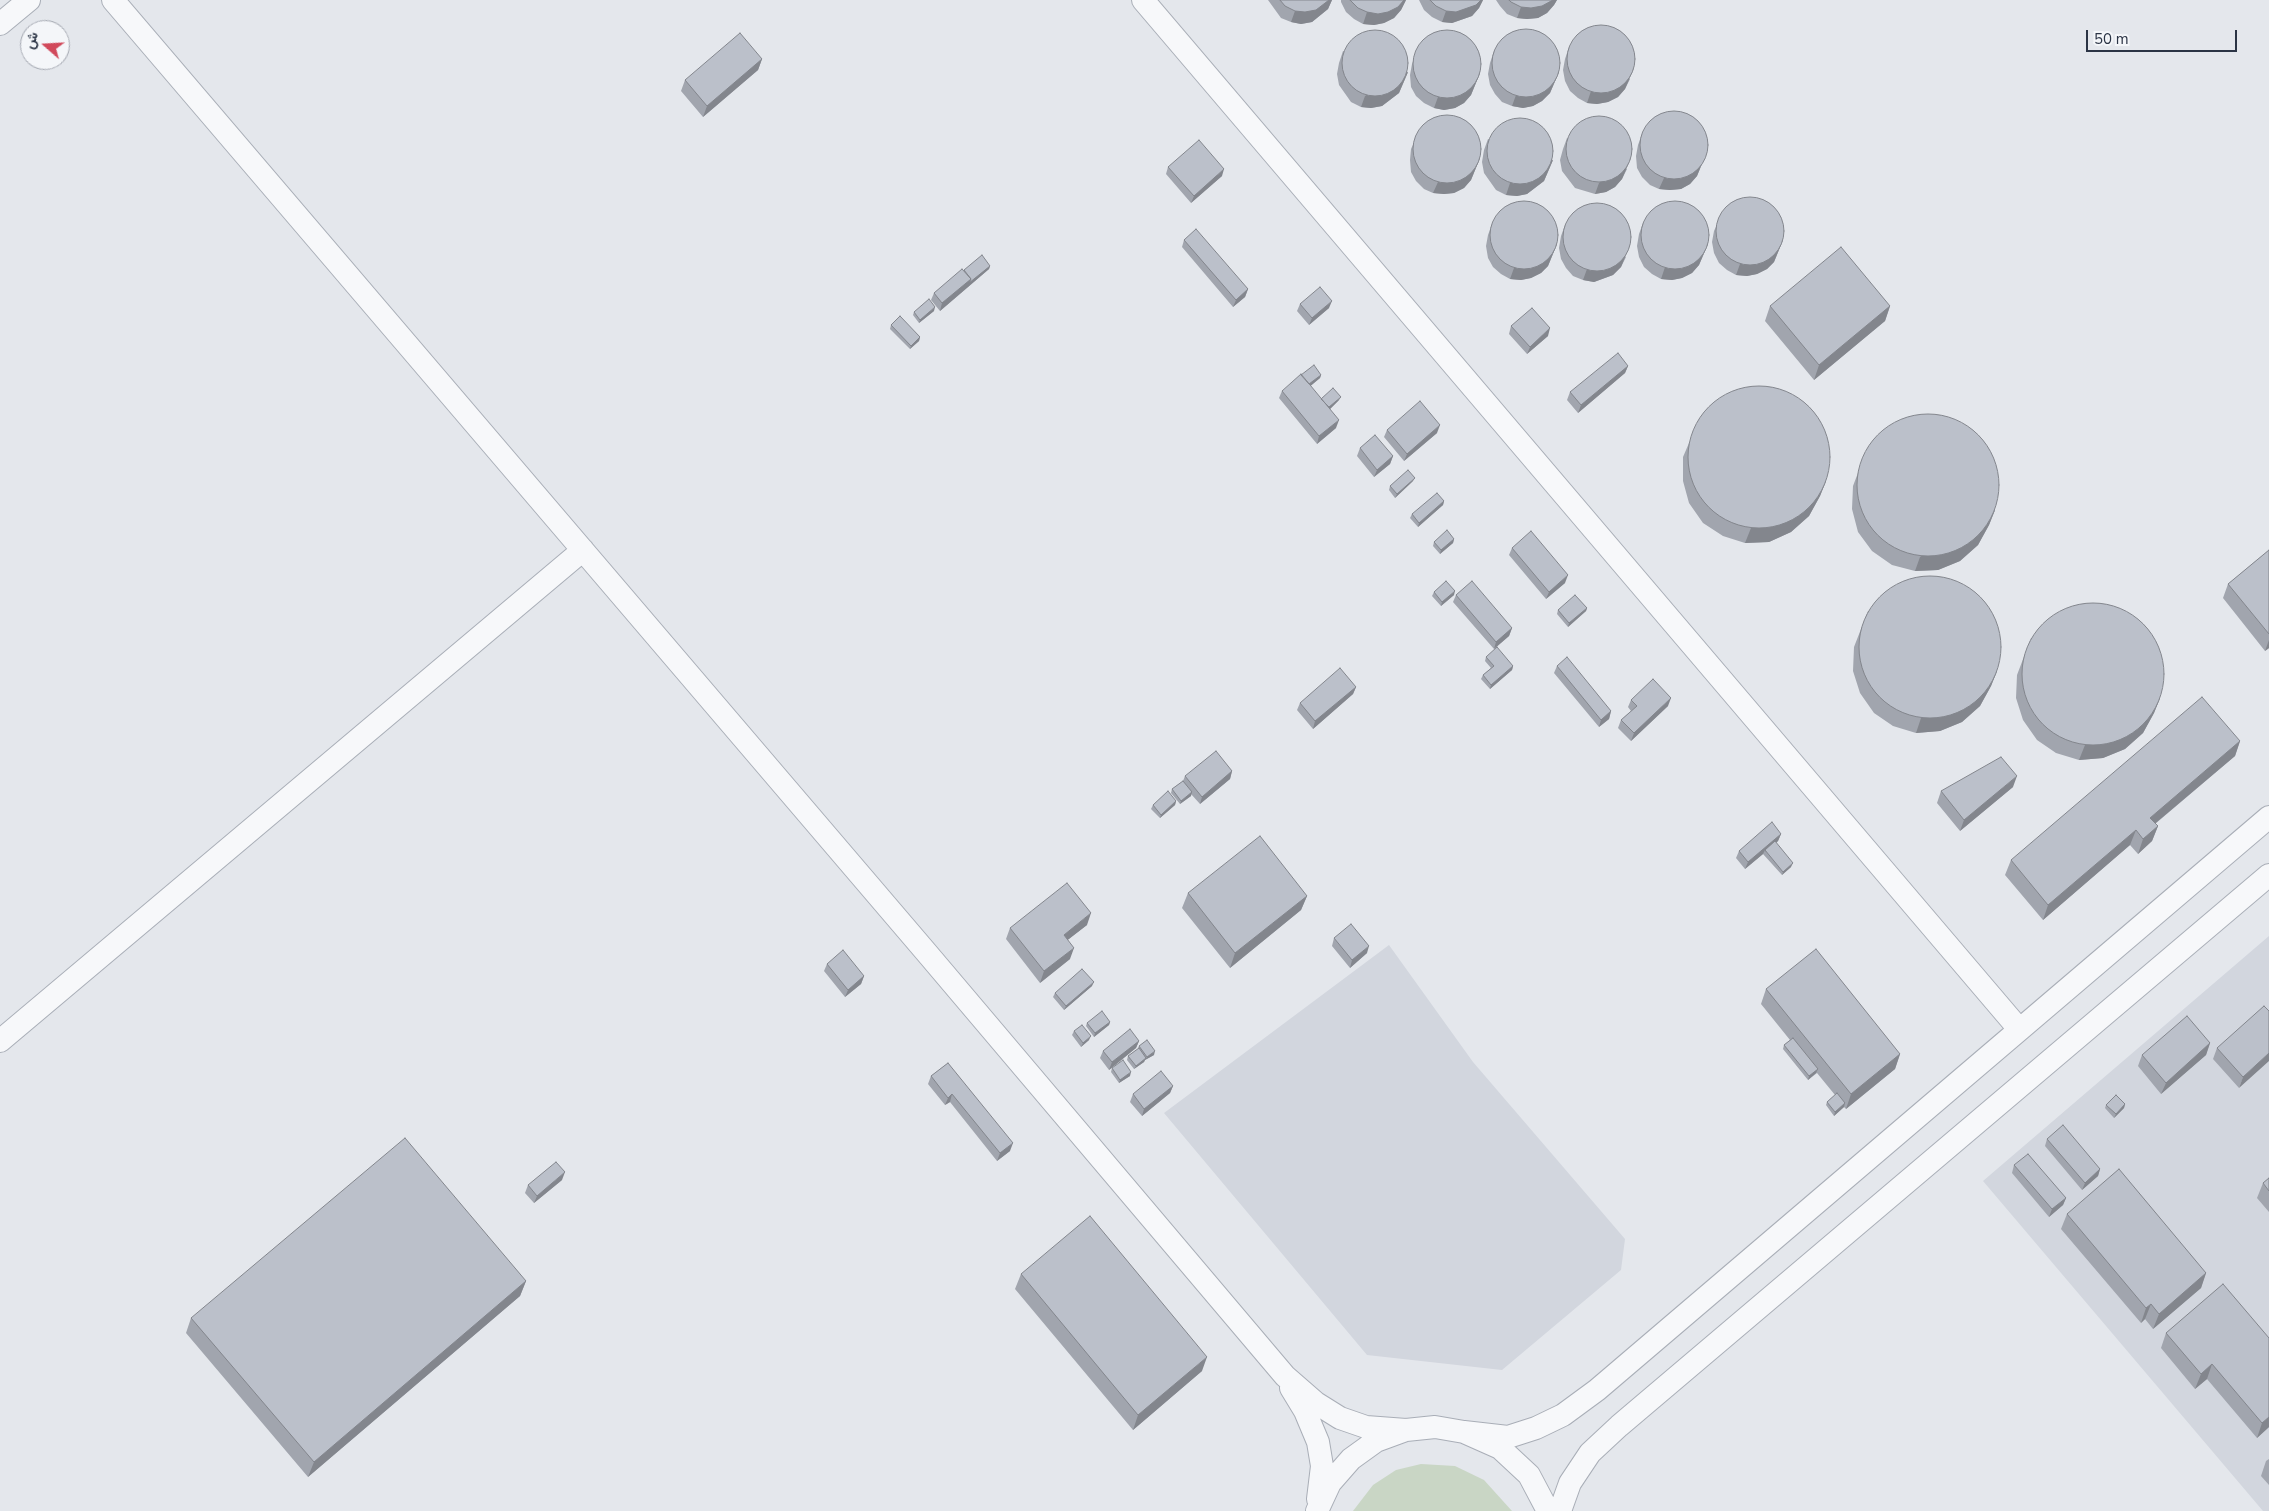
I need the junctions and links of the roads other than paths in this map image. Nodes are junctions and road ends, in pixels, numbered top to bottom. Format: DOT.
graph roads {
  1 [pos="29,0"];
  2 [pos="113,0"];
  3 [pos="1143,0"];
  4 [pos="0,24"];
  5 [pos="583,550"];
  6 [pos="2269,817"];
  7 [pos="2269,875"];
  8 [pos="2019,1029"];
  9 [pos="0,1041"];
  10 [pos="1285,1376"];
  11 [pos="1406,1430"];
  12 [pos="1464,1432"];
  13 [pos="1316,1511"];
  14 [pos="1548,1511"];
  15 [pos="1560,1511"];
  1 -- 4 [label="street"];
  2 -- 5 [label="street"];
  3 -- 8 [label="street"];
  5 -- 9 [label="street"];
  5 -- 10 [label="street"];
  6 -- 8 [label="street"];
  7 -- 15 [label="street"];
  8 -- 12 [label="street"];
  10 -- 11 [label="street"];
  10 -- 13 [label="street"];
  11 -- 12 [label="street"];
  11 -- 13 [label="street"];
  12 -- 14 [label="street"];
}
